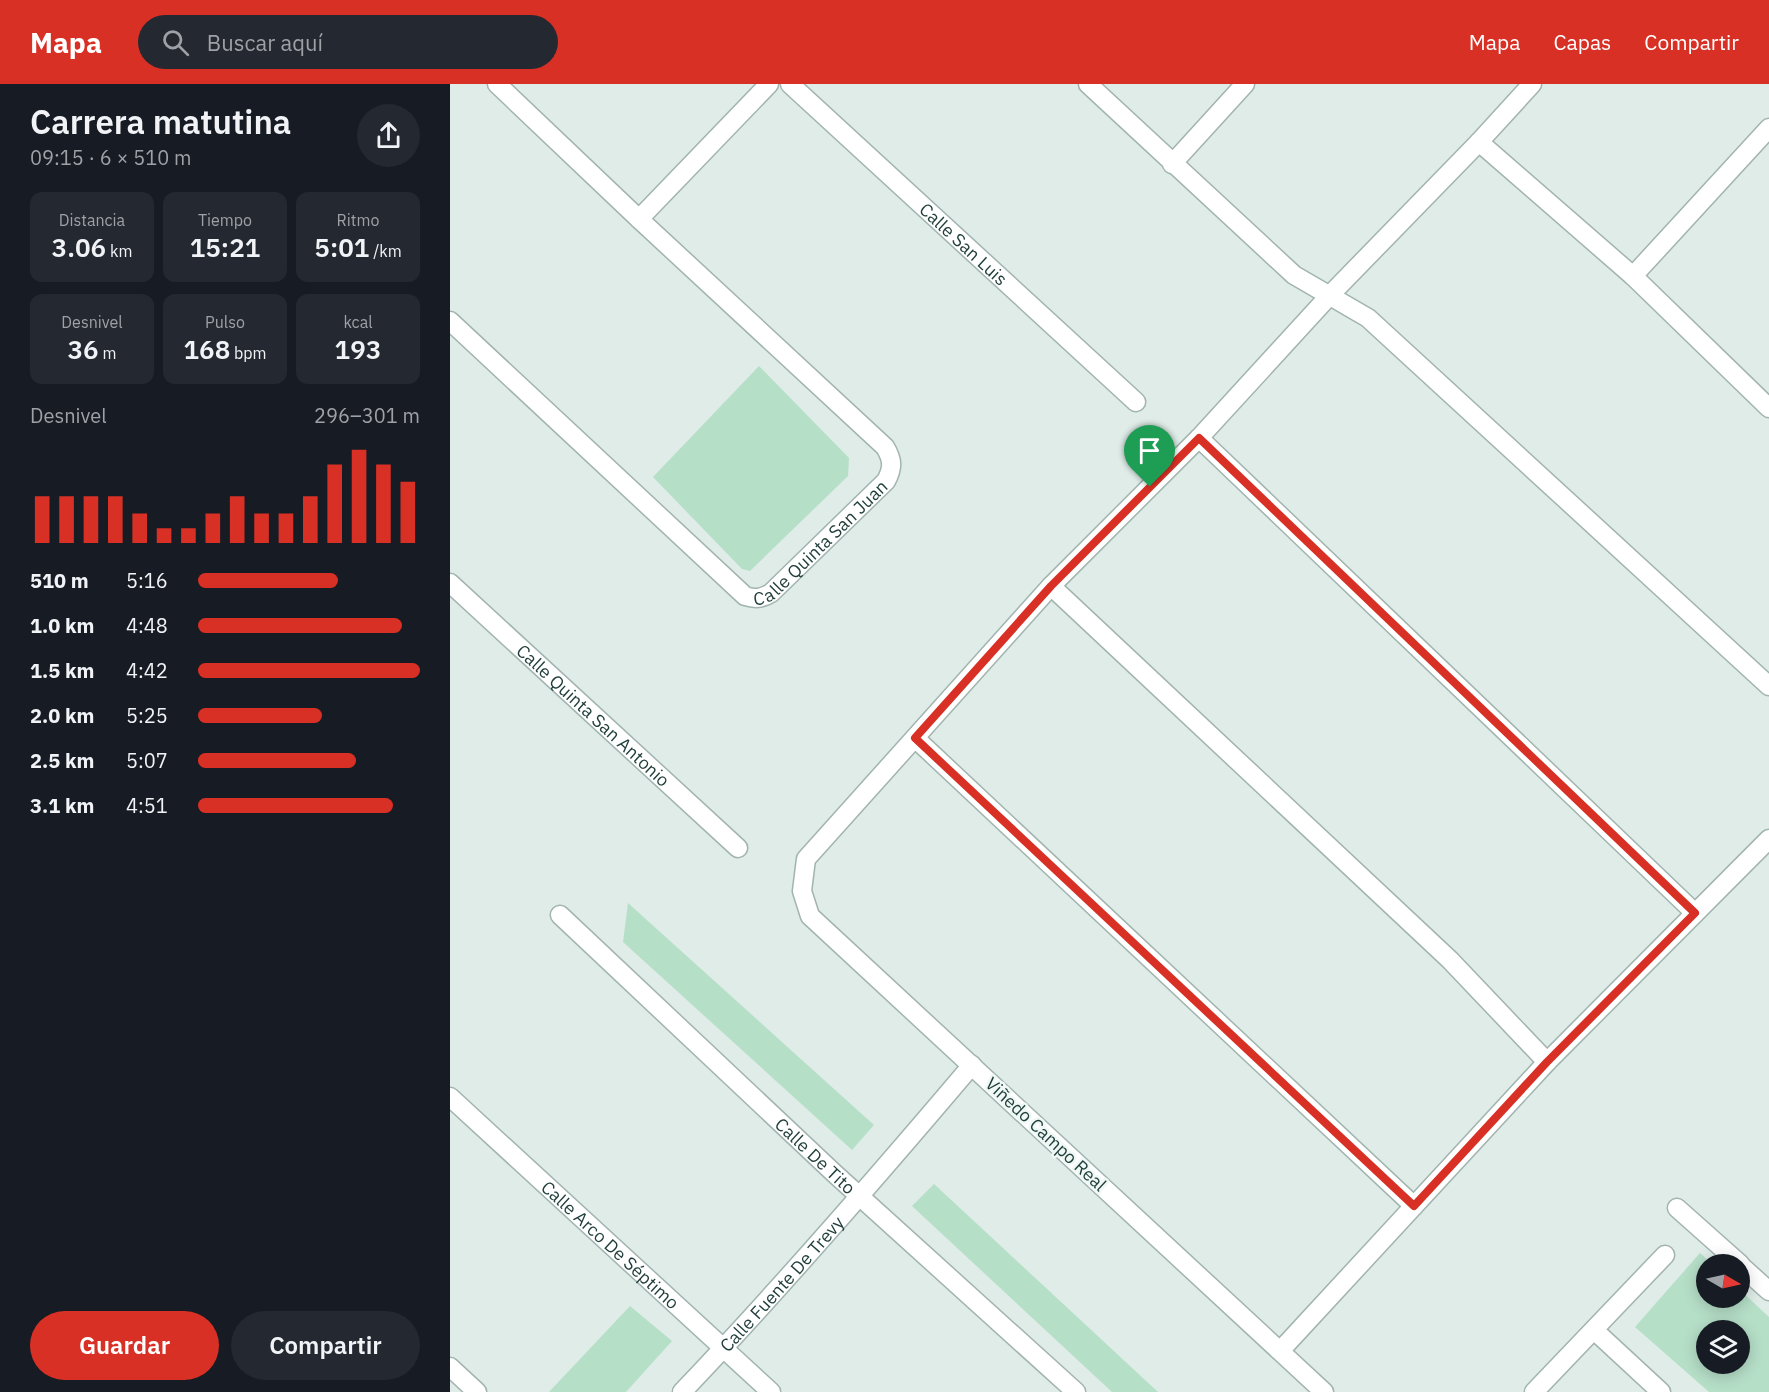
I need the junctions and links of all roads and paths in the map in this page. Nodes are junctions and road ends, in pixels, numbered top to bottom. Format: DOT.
graph roads {
  1 [pos="497,84"];
  2 [pos="769,84"];
  3 [pos="790,84"];
  4 [pos="1088,84"];
  5 [pos="1245,84"];
  6 [pos="1532,84"];
  7 [pos="1769,128"];
  8 [pos="1479,142"];
  9 [pos="1172,164"];
  10 [pos="639,219"];
  11 [pos="1634,276"];
  12 [pos="1330,295"];
  13 [pos="450,321"];
  14 [pos="1136,402"];
  15 [pos="1769,408"];
  16 [pos="1199,438"];
  17 [pos="450,582"];
  18 [pos="1051,586"];
  19 [pos="1769,686"];
  20 [pos="915,738"];
  21 [pos="1769,838"];
  22 [pos="738,848"];
  23 [pos="1695,913"];
  24 [pos="560,915"];
  25 [pos="1547,1062"];
  26 [pos="972,1065"];
  27 [pos="450,1097"];
  28 [pos="860,1196"];
  29 [pos="1414,1206"];
  30 [pos="1677,1208"];
  31 [pos="1728,1254"];
  32 [pos="1665,1255"];
  33 [pos="1750,1274"];
  34 [pos="1769,1291"];
  35 [pos="1594,1330"];
  36 [pos="723,1349"];
  37 [pos="1280,1351"];
  38 [pos="450,1367"];
  39 [pos="477,1392"];
  40 [pos="682,1392"];
  41 [pos="771,1392"];
  42 [pos="1076,1392"];
  43 [pos="1324,1392"];
  44 [pos="1534,1392"];
  45 [pos="1660,1392"];
  1 -- 10 [label="street, Calle Quinta San Juan"];
  2 -- 10 [label="street"];
  3 -- 14 [label="street, Calle San Luis"];
  4 -- 9 [label="street"];
  5 -- 9 [label="street"];
  6 -- 8 [label="street"];
  7 -- 11 [label="street"];
  8 -- 11 [label="street"];
  8 -- 12 [label="street"];
  9 -- 12 [label="street"];
  10 -- 13 [label="street, Calle Quinta San Juan"];
  11 -- 15 [label="street"];
  12 -- 16 [label="street"];
  12 -- 19 [label="street"];
  16 -- 18 [label="street"];
  16 -- 23 [label="street"];
  17 -- 22 [label="street, Calle Quinta San Antonio"];
  18 -- 20 [label="street"];
  18 -- 25 [label="street"];
  20 -- 26 [label="street, Viñedo Campo Real"];
  20 -- 29 [label="street"];
  21 -- 23 [label="street"];
  23 -- 25 [label="street"];
  24 -- 28 [label="street, Calle De Tito"];
  25 -- 29 [label="street"];
  26 -- 28 [label="street, Calle Fuente De Trevy"];
  26 -- 37 [label="street, Viñedo Campo Real"];
  27 -- 36 [label="street, Calle Arco De Séptimo"];
  28 -- 36 [label="street, Calle Fuente De Trevy"];
  28 -- 42 [label="street, Calle De Tito"];
  29 -- 37 [label="street"];
  30 -- 31 [label="street"];
  32 -- 35 [label="street"];
  33 -- 34 [label="street"];
  35 -- 44 [label="street"];
  35 -- 45 [label="street"];
  36 -- 40 [label="street, Calle Fuente De Trevy"];
  36 -- 41 [label="street, Calle Arco De Séptimo"];
  37 -- 43 [label="street, Viñedo Campo Real"];
  38 -- 39 [label="street"];
}
